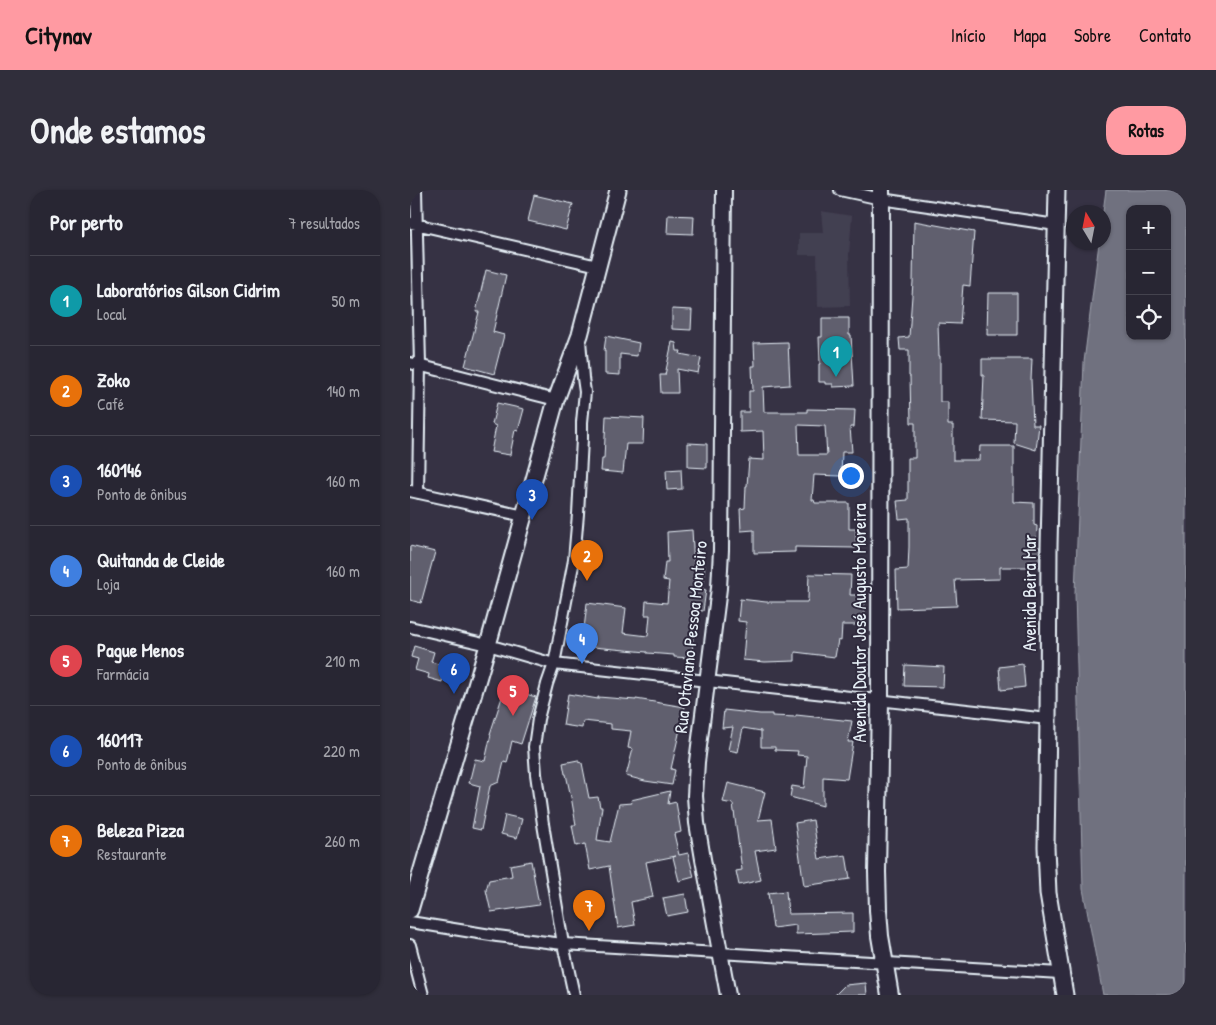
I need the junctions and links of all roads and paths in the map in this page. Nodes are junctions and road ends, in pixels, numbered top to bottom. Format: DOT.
graph roads {
  1 [pos="416,190"];
  2 [pos="618,190"];
  3 [pos="724,190"];
  4 [pos="840,190"];
  5 [pos="1057,190"];
  6 [pos="881,194"];
  7 [pos="413,224"];
  8 [pos="1056,225"];
  9 [pos="598,266"];
  10 [pos="580,335"];
  11 [pos="415,364"];
  12 [pos="556,400"];
  13 [pos="414,492"];
  14 [pos="524,516"];
  15 [pos="410,626"];
  16 [pos="488,645"];
  17 [pos="554,664"];
  18 [pos="707,681"];
  19 [pos="880,701"];
  20 [pos="1048,719"];
  21 [pos="410,910"];
  22 [pos="410,922"];
  23 [pos="564,944"];
  24 [pos="410,945"];
  25 [pos="720,952"];
  26 [pos="884,963"];
  27 [pos="1060,973"];
  28 [pos="423,995"];
  29 [pos="574,995"];
  30 [pos="728,995"];
  31 [pos="890,995"];
  32 [pos="1065,995"];
  1 -- 7 [label="street"];
  2 -- 9 [label="main road"];
  3 -- 18 [label="street, Rua Otaviano Pessoa Monteiro"];
  4 -- 6 [label="street"];
  5 -- 8 [label="main road, Avenida Beira Mar"];
  6 -- 8 [label="street"];
  6 -- 19 [label="main road, Avenida Doutor José Augusto Moreira"];
  7 -- 9 [label="street"];
  7 -- 11 [label="street"];
  8 -- 20 [label="main road, Avenida Beira Mar"];
  9 -- 10 [label="main road"];
  10 -- 12 [label="main road"];
  10 -- 17 [label="street"];
  11 -- 12 [label="street"];
  11 -- 13 [label="street"];
  12 -- 14 [label="main road"];
  13 -- 14 [label="street"];
  14 -- 16 [label="main road"];
  15 -- 16 [label="street"];
  16 -- 17 [label="street"];
  16 -- 21 [label="main road"];
  17 -- 18 [label="street"];
  17 -- 23 [label="street"];
  18 -- 19 [label="street"];
  18 -- 25 [label="street, Rua Otaviano Pessoa Monteiro"];
  19 -- 20 [label="street"];
  19 -- 26 [label="main road, Avenida Doutor José Augusto Moreira"];
  20 -- 27 [label="main road, Avenida Beira Mar"];
  22 -- 23 [label="street"];
  23 -- 25 [label="street"];
  23 -- 29 [label="street"];
  24 -- 28 [label="street"];
  25 -- 26 [label="street"];
  25 -- 30 [label="street, Rua Otaviano Pessoa Monteiro"];
  26 -- 27 [label="street"];
  26 -- 31 [label="main road, Avenida Doutor José Augusto Moreira"];
  27 -- 32 [label="main road, Avenida Beira Mar"];
}
